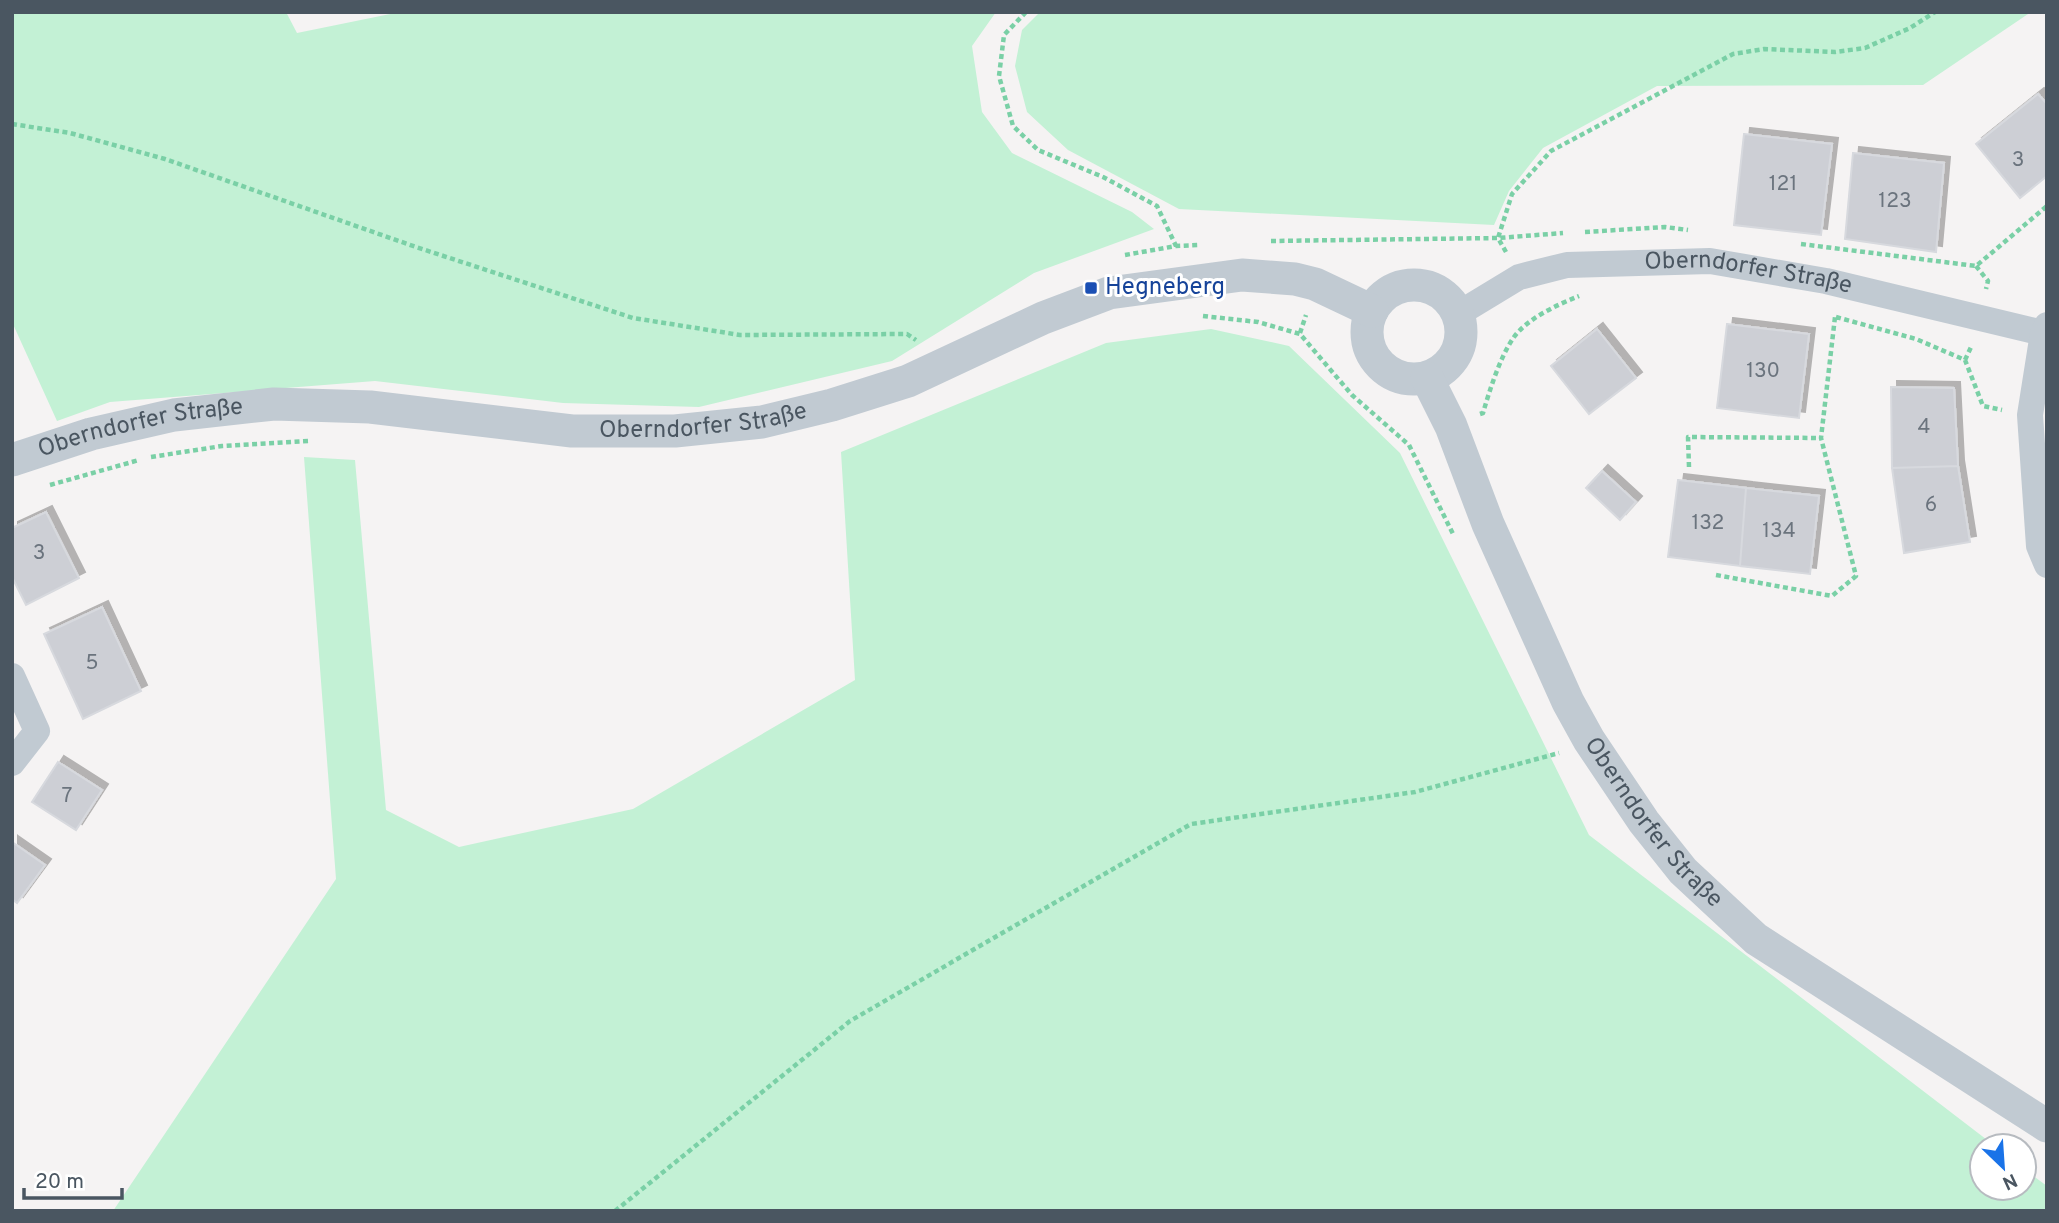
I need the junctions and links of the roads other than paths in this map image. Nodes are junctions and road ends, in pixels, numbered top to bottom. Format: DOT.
graph roads {
  1 [pos="1372,310"];
  2 [pos="1458,314"];
  3 [pos="2045,329"];
  4 [pos="1427,378"];
  5 [pos="12,460"];
  6 [pos="2047,565"];
  7 [pos="12,676"];
  8 [pos="12,763"];
  9 [pos="2047,1126"];
  1 -- 2 [label="street"];
  1 -- 4 [label="street"];
  1 -- 5 [label="street, Oberndorfer Straße"];
  2 -- 3 [label="street, Oberndorfer Straße"];
  2 -- 4 [label="street"];
  3 -- 6 [label="street"];
  4 -- 9 [label="street, Oberndorfer Straße"];
  7 -- 8 [label="street"];
}
